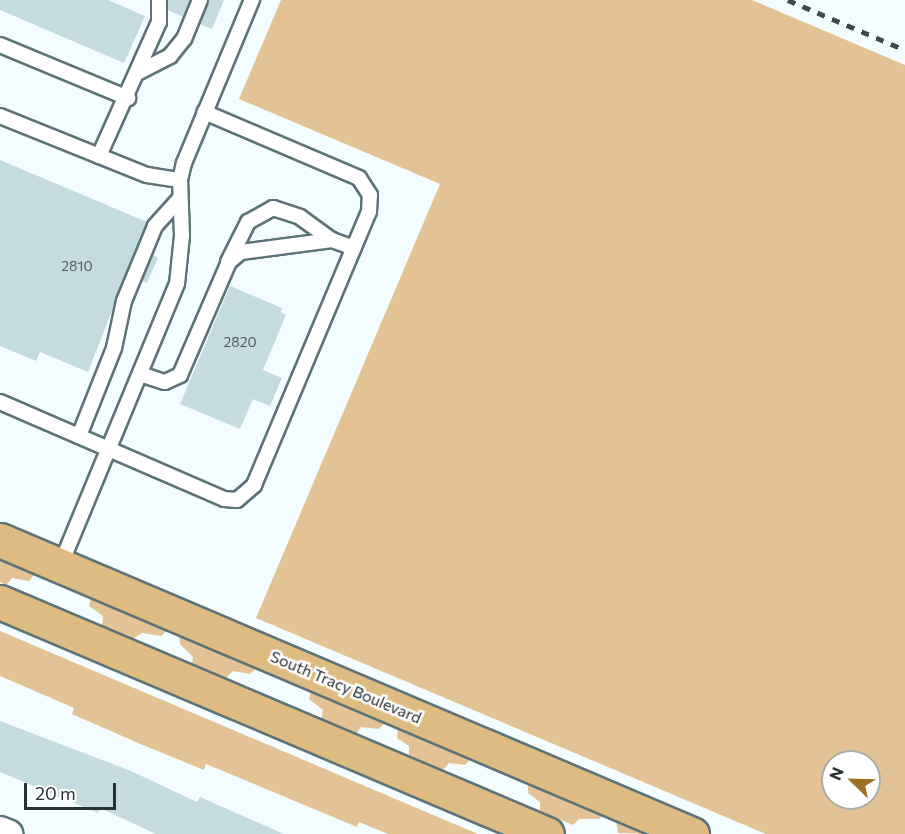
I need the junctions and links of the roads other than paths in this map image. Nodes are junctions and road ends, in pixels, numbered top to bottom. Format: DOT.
graph roads {
  1 [pos="159,0"];
  2 [pos="200,0"];
  3 [pos="252,0"];
  4 [pos="0,45"];
  5 [pos="138,72"];
  6 [pos="128,98"];
  7 [pos="204,112"];
  8 [pos="0,116"];
  9 [pos="99,156"];
  10 [pos="180,180"];
  11 [pos="179,199"];
  12 [pos="332,240"];
  13 [pos="354,248"];
  14 [pos="222,277"];
  15 [pos="140,374"];
  16 [pos="0,402"];
  17 [pos="79,435"];
  18 [pos="108,449"];
  19 [pos="0,540"];
  20 [pos="60,566"];
  21 [pos="0,602"];
  22 [pos="0,831"];
  23 [pos="8,834"];
  24 [pos="547,834"];
  25 [pos="692,834"];
  1 -- 5 [label="lane"];
  2 -- 5 [label="lane"];
  3 -- 7 [label="lane"];
  4 -- 6 [label="lane"];
  5 -- 6 [label="lane"];
  6 -- 9 [label="lane"];
  7 -- 10 [label="lane"];
  7 -- 13 [label="lane"];
  8 -- 9 [label="lane"];
  9 -- 10 [label="lane"];
  10 -- 11 [label="lane"];
  11 -- 15 [label="lane"];
  11 -- 17 [label="lane"];
  12 -- 13 [label="lane"];
  12 -- 14 [label="lane"];
  12 -- 14 [label="lane"];
  13 -- 18 [label="lane"];
  14 -- 15 [label="lane"];
  15 -- 18 [label="lane"];
  16 -- 17 [label="lane"];
  17 -- 18 [label="lane"];
  18 -- 20 [label="lane"];
  19 -- 20 [label="main road, South Tracy Boulevard"];
  20 -- 25 [label="main road, South Tracy Boulevard"];
  21 -- 24 [label="main road"];
  22 -- 23 [label="street"];
}
